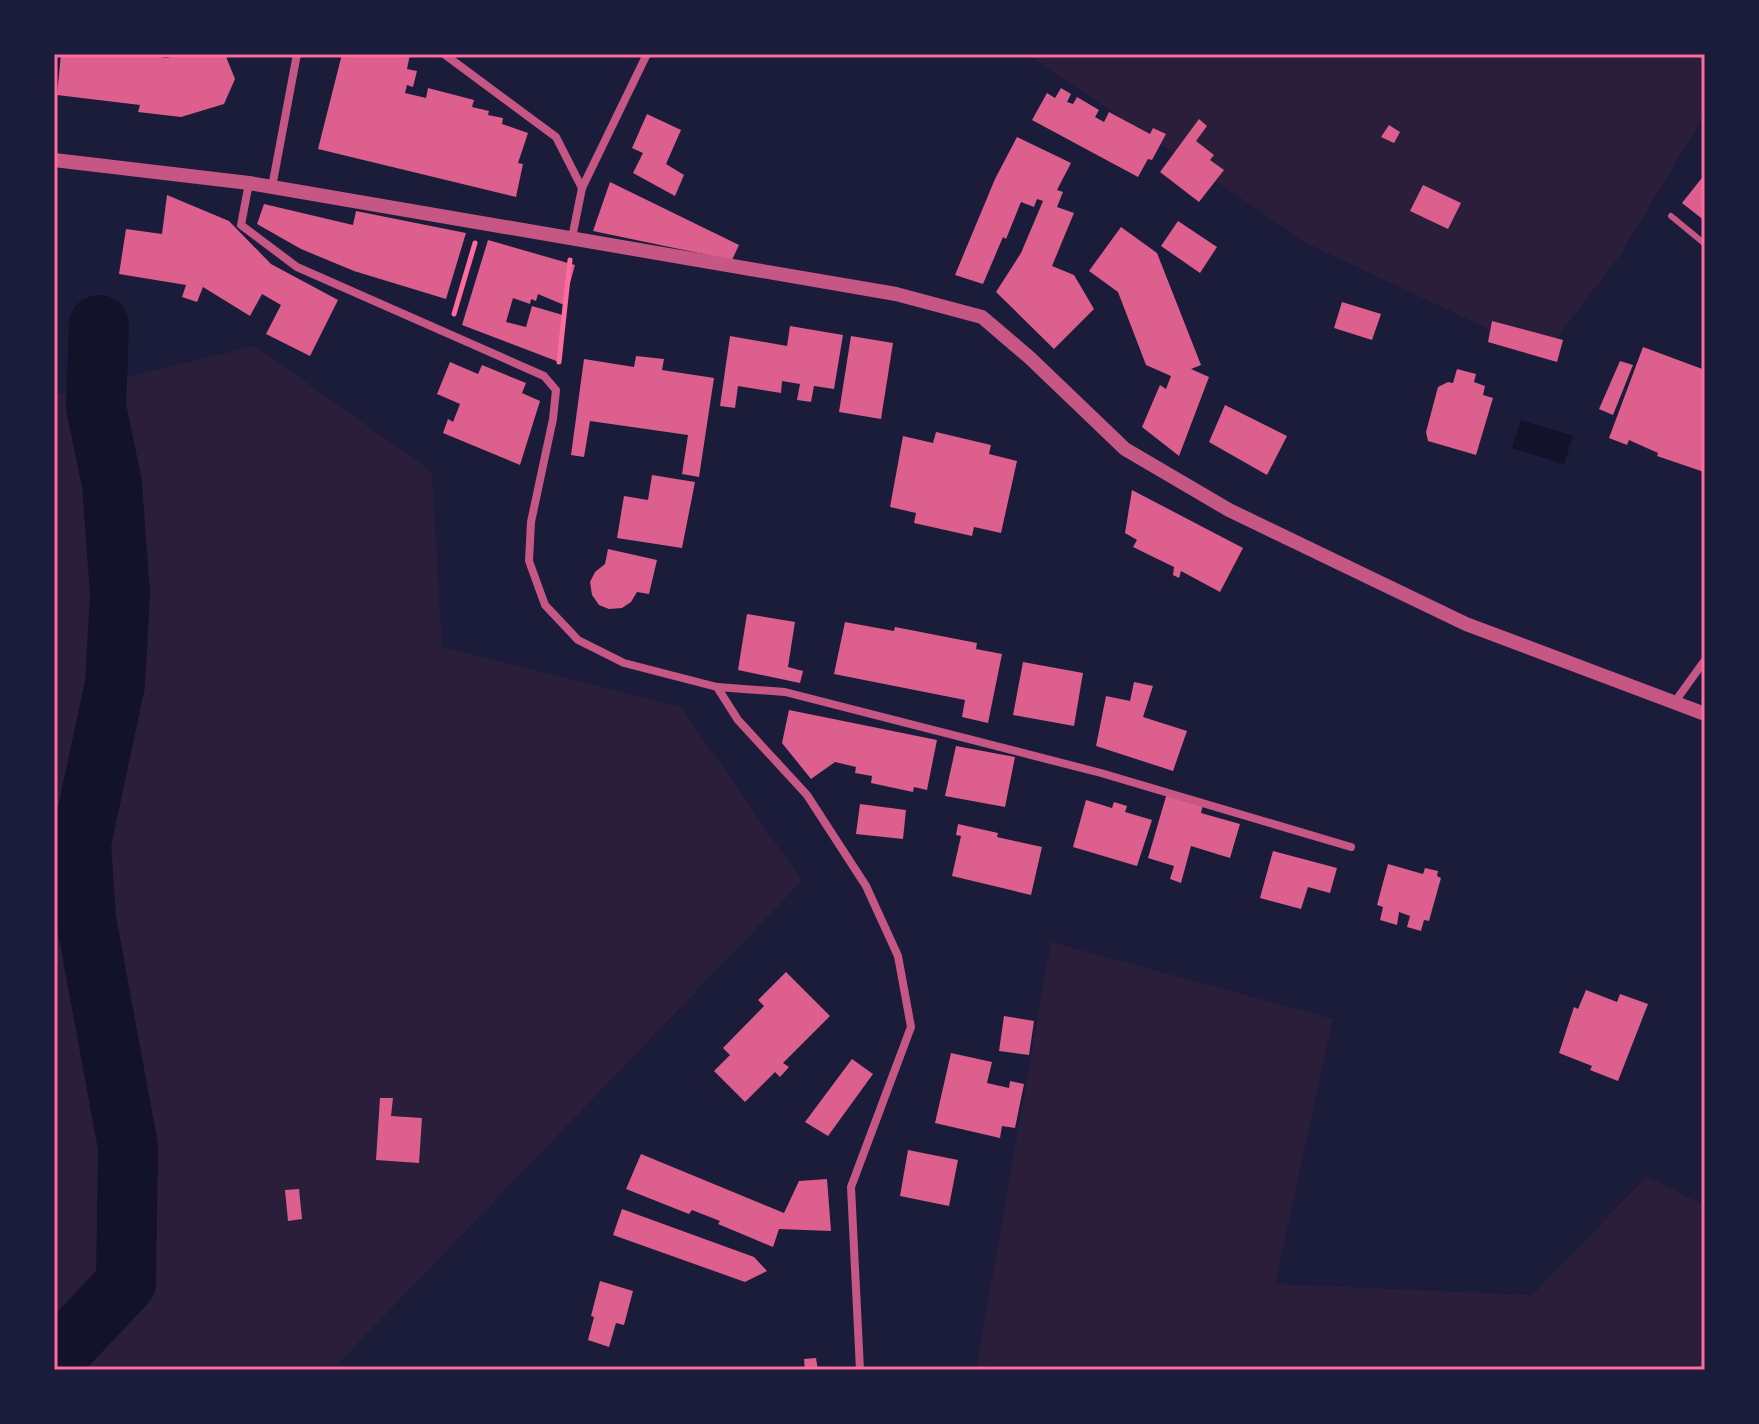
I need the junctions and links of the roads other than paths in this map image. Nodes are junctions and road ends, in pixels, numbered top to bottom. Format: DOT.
graph roads {
  1 [pos="297,54"];
  2 [pos="444,54"];
  3 [pos="647,54"];
  4 [pos="54,160"];
  5 [pos="249,183"];
  6 [pos="272,187"];
  7 [pos="582,188"];
  8 [pos="1671,216"];
  9 [pos="572,238"];
  10 [pos="1705,244"];
  11 [pos="1705,660"];
  12 [pos="717,687"];
  13 [pos="1674,703"];
  14 [pos="1705,714"];
  15 [pos="1351,847"];
  16 [pos="860,1370"];
  1 -- 6 [label="street"];
  2 -- 7 [label="street"];
  3 -- 7 [label="street"];
  4 -- 5 [label="street"];
  5 -- 6 [label="street"];
  5 -- 12 [label="street"];
  6 -- 9 [label="street"];
  7 -- 9 [label="street"];
  8 -- 10 [label="lane"];
  9 -- 13 [label="street"];
  11 -- 13 [label="street"];
  12 -- 15 [label="street"];
  12 -- 16 [label="street"];
  13 -- 14 [label="street"];
}
